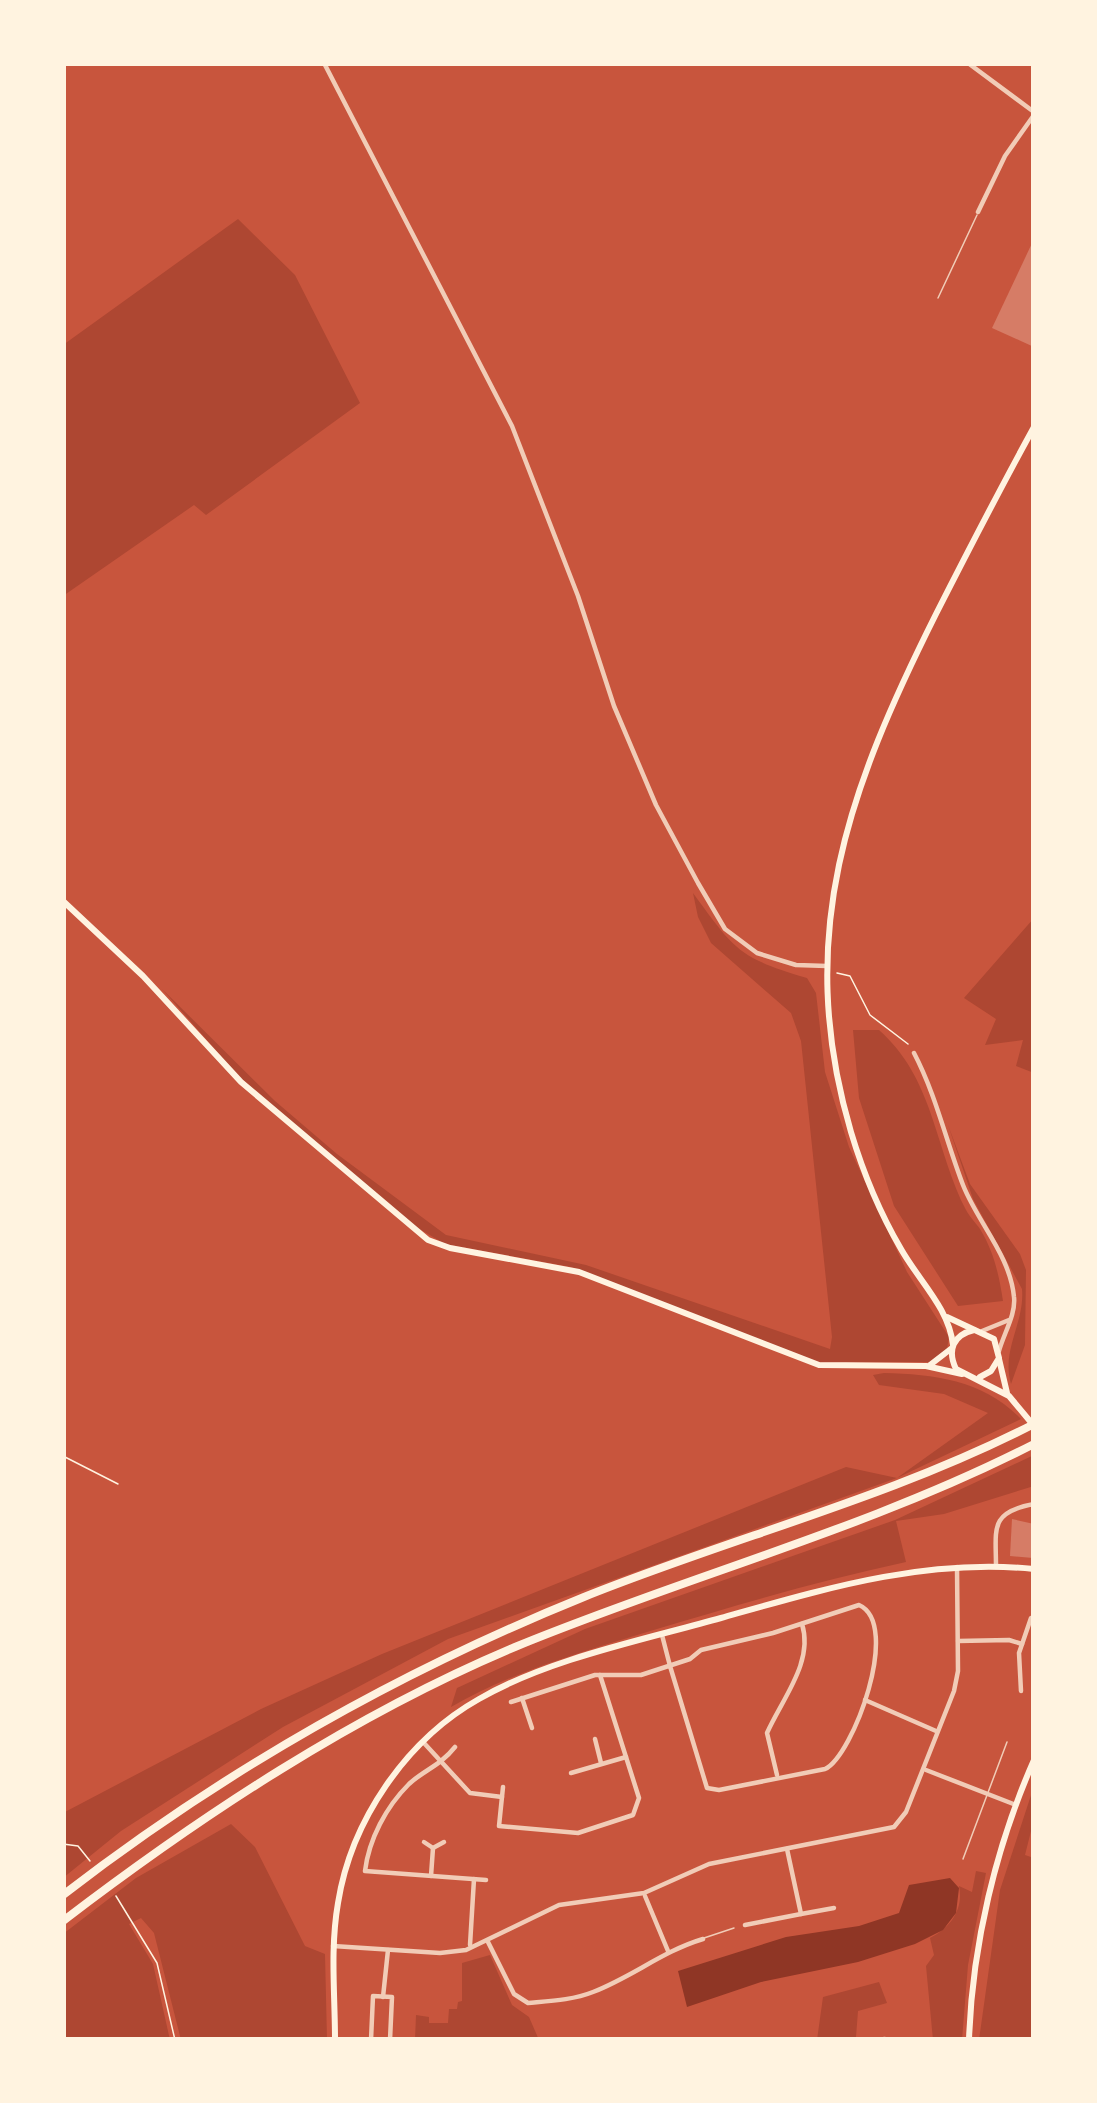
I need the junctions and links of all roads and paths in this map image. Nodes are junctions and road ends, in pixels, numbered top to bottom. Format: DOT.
graph roads {
  1 [pos="323,63"];
  2 [pos="968,63"];
  3 [pos="1034,113"];
  4 [pos="978,212"];
  5 [pos="938,298"];
  6 [pos="1034,428"];
  7 [pos="63,901"];
  8 [pos="828,968"];
  9 [pos="914,1052"];
  10 [pos="946,1316"];
  11 [pos="1009,1320"];
  12 [pos="977,1330"];
  13 [pos="952,1346"];
  14 [pos="999,1354"];
  15 [pos="926,1366"];
  16 [pos="962,1374"];
  17 [pos="976,1378"];
  18 [pos="1009,1396"];
  19 [pos="1034,1425"];
  20 [pos="1034,1444"];
  21 [pos="63,1456"];
  22 [pos="118,1484"];
  23 [pos="1034,1504"];
  24 [pos="996,1567"];
  25 [pos="957,1568"];
  26 [pos="1034,1569"];
  27 [pos="1030,1618"];
  28 [pos="802,1624"];
  29 [pos="662,1635"];
  30 [pos="958,1641"];
  31 [pos="1022,1644"];
  32 [pos="670,1666"];
  33 [pos="600,1675"];
  34 [pos="1021,1691"];
  35 [pos="522,1698"];
  36 [pos="865,1700"];
  37 [pos="511,1702"];
  38 [pos="532,1728"];
  39 [pos="938,1732"];
  40 [pos="595,1739"];
  41 [pos="1007,1742"];
  42 [pos="424,1743"];
  43 [pos="455,1747"];
  44 [pos="626,1757"];
  45 [pos="1034,1760"];
  46 [pos="442,1762"];
  47 [pos="601,1765"];
  48 [pos="924,1768"];
  49 [pos="571,1773"];
  50 [pos="778,1777"];
  51 [pos="502,1787"];
  52 [pos="985,1793"];
  53 [pos="502,1797"];
  54 [pos="1016,1805"];
  55 [pos="424,1841"];
  56 [pos="444,1842"];
  57 [pos="63,1844"];
  58 [pos="78,1846"];
  59 [pos="433,1848"];
  60 [pos="787,1849"];
  61 [pos="963,1858"];
  62 [pos="431,1876"];
  63 [pos="474,1879"];
  64 [pos="485,1880"];
  65 [pos="644,1893"];
  66 [pos="63,1895"];
  67 [pos="122,1902"];
  68 [pos="834,1907"];
  69 [pos="801,1914"];
  70 [pos="63,1921"];
  71 [pos="745,1925"];
  72 [pos="734,1928"];
  73 [pos="703,1939"];
  74 [pos="488,1942"];
  75 [pos="333,1946"];
  76 [pos="470,1948"];
  77 [pos="388,1950"];
  78 [pos="668,1951"];
  79 [pos="383,1997"];
  80 [pos="175,2040"];
  81 [pos="335,2040"];
  82 [pos="371,2040"];
  83 [pos="390,2040"];
  84 [pos="969,2040"];
  1 -- 8 [label="street"];
  2 -- 3 [label="street"];
  3 -- 4 [label="street"];
  4 -- 5 [label="lane"];
  6 -- 8 [label="main road"];
  7 -- 15 [label="main road"];
  8 -- 9 [label="path"];
  8 -- 10 [label="main road"];
  9 -- 11 [label="street"];
  10 -- 12 [label="main road"];
  10 -- 13 [label="main road"];
  11 -- 12 [label="street"];
  11 -- 14 [label="street"];
  12 -- 13 [label="main road"];
  12 -- 14 [label="main road"];
  13 -- 15 [label="main road"];
  13 -- 16 [label="main road"];
  14 -- 17 [label="main road"];
  14 -- 18 [label="main road"];
  15 -- 16 [label="main road"];
  16 -- 17 [label="main road"];
  17 -- 18 [label="main road"];
  18 -- 19 [label="main road"];
  19 -- 66 [label="highway"];
  20 -- 70 [label="highway"];
  21 -- 22 [label="path"];
  23 -- 24 [label="street"];
  24 -- 25 [label="main road"];
  24 -- 26 [label="main road"];
  25 -- 29 [label="main road"];
  25 -- 30 [label="street"];
  27 -- 31 [label="street"];
  28 -- 32 [label="street"];
  28 -- 36 [label="street"];
  28 -- 50 [label="street"];
  29 -- 32 [label="street"];
  29 -- 42 [label="main road"];
  30 -- 31 [label="street"];
  30 -- 39 [label="street"];
  31 -- 34 [label="street"];
  32 -- 33 [label="street"];
  32 -- 50 [label="street"];
  33 -- 35 [label="street"];
  33 -- 44 [label="street"];
  35 -- 37 [label="street"];
  35 -- 38 [label="street"];
  36 -- 39 [label="street"];
  36 -- 50 [label="street"];
  39 -- 48 [label="street"];
  40 -- 47 [label="street"];
  41 -- 52 [label="lane"];
  42 -- 46 [label="street"];
  42 -- 75 [label="main road"];
  43 -- 46 [label="street"];
  44 -- 47 [label="street"];
  44 -- 53 [label="street"];
  45 -- 54 [label="main road"];
  46 -- 53 [label="street"];
  46 -- 62 [label="street"];
  47 -- 49 [label="street"];
  48 -- 52 [label="street"];
  48 -- 60 [label="street"];
  51 -- 53 [label="street"];
  52 -- 54 [label="street"];
  52 -- 61 [label="lane"];
  54 -- 84 [label="main road"];
  55 -- 59 [label="street"];
  56 -- 59 [label="street"];
  57 -- 58 [label="path"];
  59 -- 62 [label="street"];
  60 -- 65 [label="street"];
  60 -- 69 [label="street"];
  62 -- 63 [label="street"];
  63 -- 64 [label="street"];
  63 -- 76 [label="street"];
  65 -- 74 [label="street"];
  65 -- 78 [label="street"];
  67 -- 80 [label="path"];
  68 -- 69 [label="street"];
  69 -- 71 [label="street"];
  72 -- 73 [label="lane"];
  73 -- 78 [label="street"];
  74 -- 76 [label="street"];
  74 -- 78 [label="street"];
  75 -- 77 [label="street"];
  75 -- 81 [label="main road"];
  76 -- 77 [label="street"];
  77 -- 79 [label="street"];
  79 -- 82 [label="street"];
  79 -- 83 [label="street"];
}
